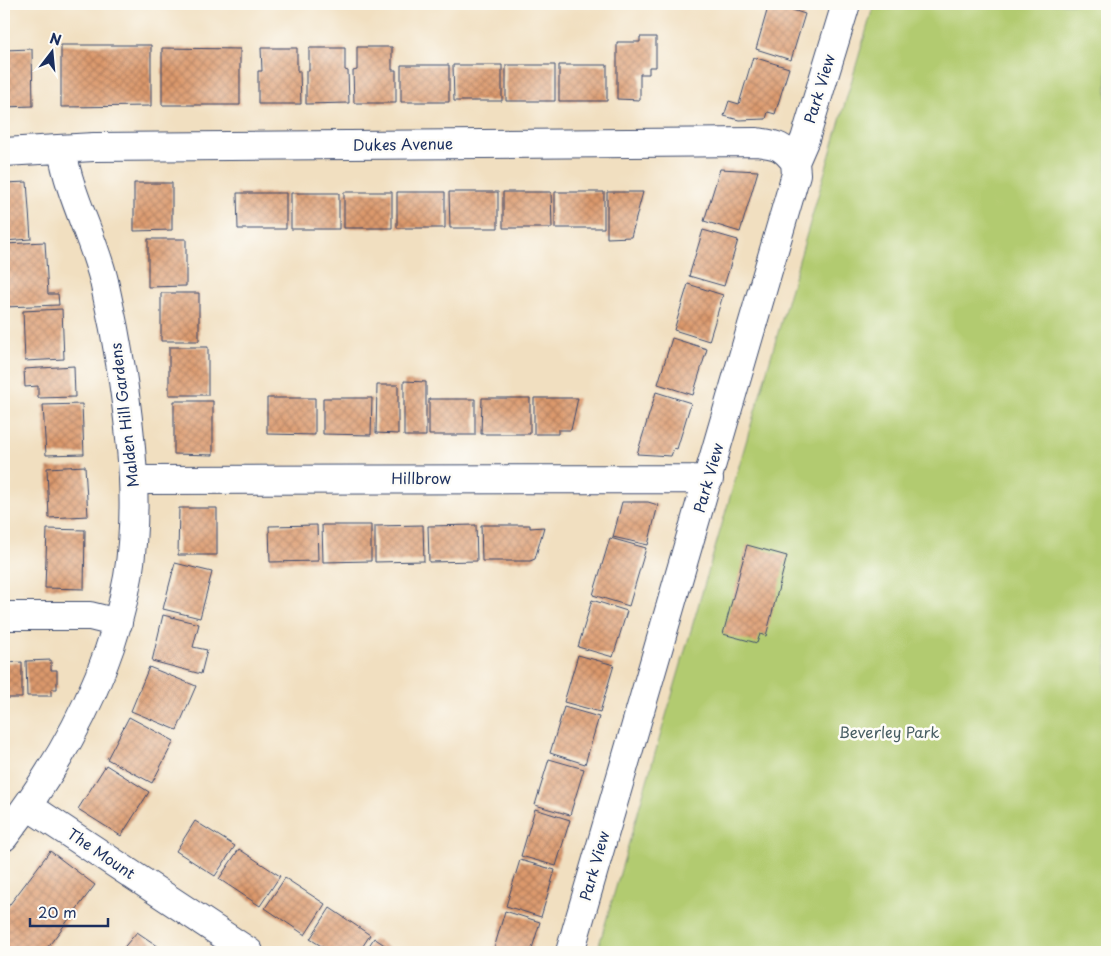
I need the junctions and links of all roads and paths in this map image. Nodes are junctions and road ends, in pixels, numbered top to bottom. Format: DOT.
graph roads {
  1 [pos="846,4"];
  2 [pos="62,148"];
  3 [pos="4,152"];
  4 [pos="795,162"];
  5 [pos="709,479"];
  6 [pos="134,480"];
  7 [pos="4,616"];
  8 [pos="118,623"];
  9 [pos="28,806"];
  10 [pos="4,838"];
  11 [pos="249,952"];
  12 [pos="570,952"];
  1 -- 4 [label="street, Park View"];
  2 -- 3 [label="street, Dukes Avenue"];
  2 -- 4 [label="street, Dukes Avenue"];
  2 -- 6 [label="street, Malden Hill Gardens"];
  4 -- 5 [label="street, Park View"];
  5 -- 6 [label="street, Hillbrow"];
  5 -- 12 [label="street, Park View"];
  6 -- 8 [label="street, Malden Hill Gardens"];
  7 -- 8 [label="street"];
  8 -- 9 [label="street, Malden Hill Gardens"];
  9 -- 10 [label="street, Malden Hill Gardens"];
  9 -- 11 [label="street, The Mount"];
}
